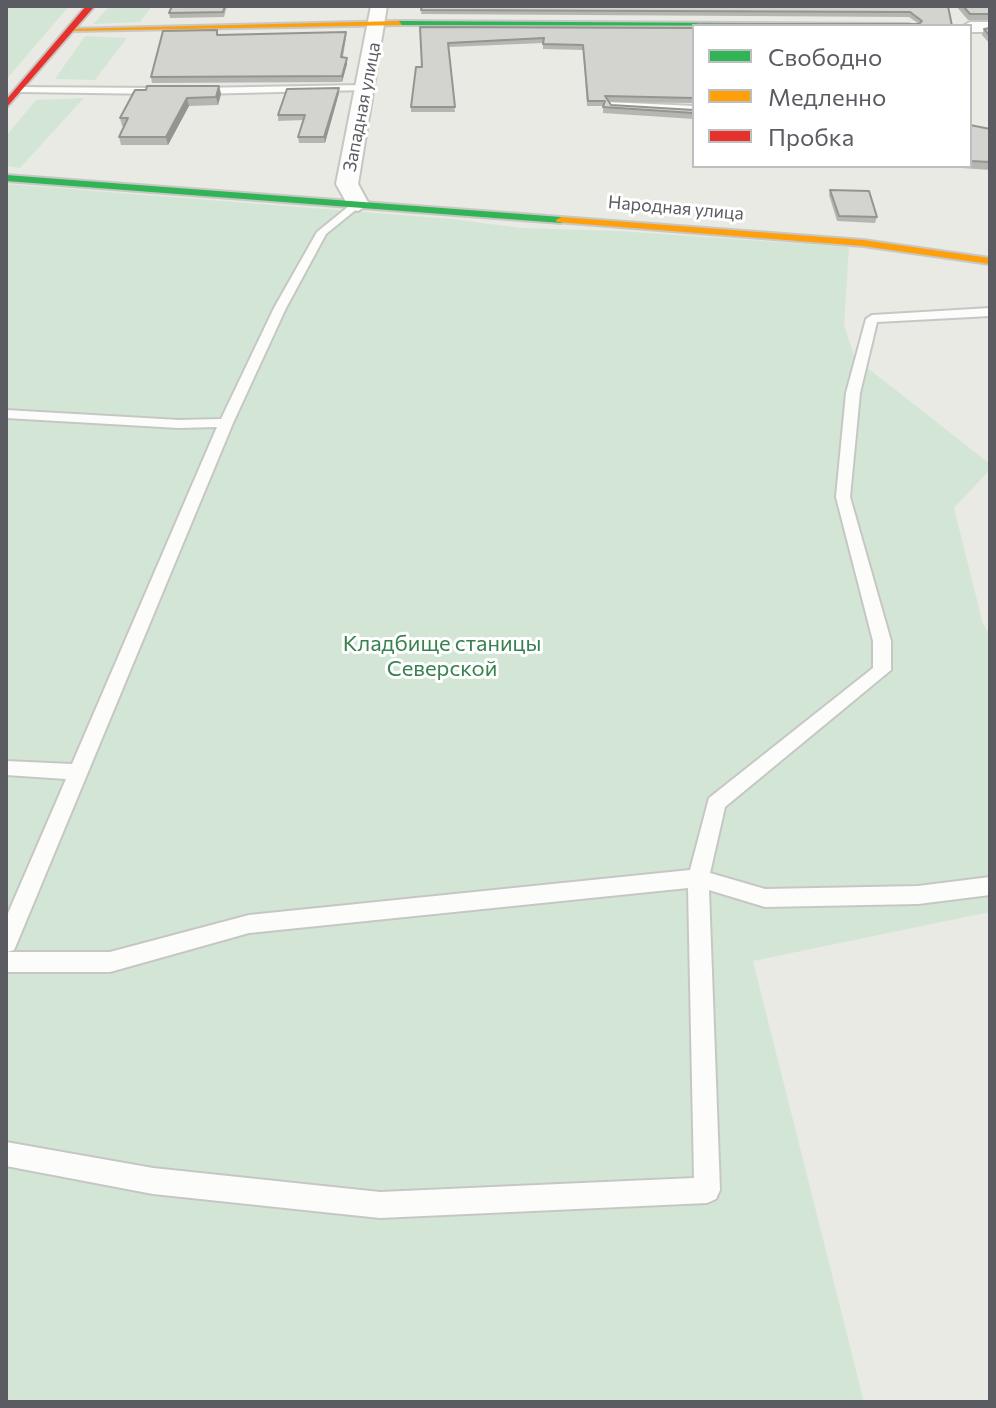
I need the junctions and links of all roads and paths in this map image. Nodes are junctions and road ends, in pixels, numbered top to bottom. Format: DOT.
graph roads {
  1 [pos="90,6"];
  2 [pos="378,15"];
  3 [pos="812,24"];
  4 [pos="71,29"];
  5 [pos="362,88"];
  6 [pos="20,89"];
  7 [pos="168,91"];
  8 [pos="183,91"];
  9 [pos="611,104"];
  10 [pos="6,105"];
  11 [pos="692,109"];
  12 [pos="6,178"];
  13 [pos="358,204"];
  14 [pos="990,261"];
  15 [pos="990,312"];
  16 [pos="6,414"];
  17 [pos="226,423"];
  18 [pos="6,768"];
  19 [pos="80,772"];
  20 [pos="698,878"];
  21 [pos="990,886"];
  22 [pos="6,943"];
  23 [pos="6,962"];
  24 [pos="6,1154"];
  1 -- 4 [label="street"];
  2 -- 3 [label="street"];
  2 -- 4 [label="street"];
  2 -- 5 [label="street, Западная улица"];
  4 -- 6 [label="street"];
  5 -- 8 [label="lane"];
  5 -- 13 [label="street, Западная улица"];
  6 -- 7 [label="lane"];
  6 -- 10 [label="street"];
  9 -- 11 [label="lane"];
  12 -- 13 [label="street, Народная улица"];
  13 -- 14 [label="street, Народная улица"];
  13 -- 17 [label="lane"];
  15 -- 20 [label="lane"];
  16 -- 17 [label="lane"];
  17 -- 19 [label="lane"];
  18 -- 19 [label="lane"];
  19 -- 22 [label="lane"];
  20 -- 21 [label="lane"];
  20 -- 23 [label="lane"];
  20 -- 24 [label="lane"];
}
